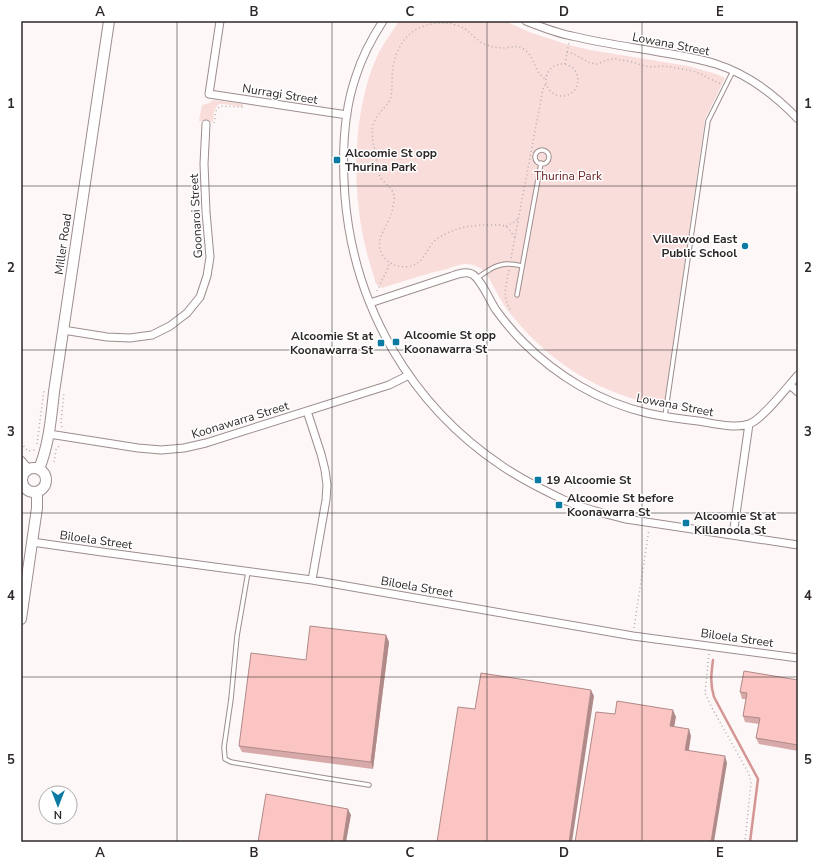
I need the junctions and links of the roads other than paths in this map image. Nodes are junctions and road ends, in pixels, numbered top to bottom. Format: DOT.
graph roads {
  1 [pos="109,21"];
  2 [pos="220,21"];
  3 [pos="383,21"];
  4 [pos="526,21"];
  5 [pos="733,71"];
  6 [pos="347,115"];
  7 [pos="798,119"];
  8 [pos="206,128"];
  9 [pos="541,163"];
  10 [pos="522,266"];
  11 [pos="477,278"];
  12 [pos="517,295"];
  13 [pos="370,303"];
  14 [pos="63,330"];
  15 [pos="409,375"];
  16 [pos="798,375"];
  17 [pos="790,385"];
  18 [pos="798,392"];
  19 [pos="307,411"];
  20 [pos="666,416"];
  21 [pos="749,424"];
  22 [pos="49,434"];
  23 [pos="21,460"];
  24 [pos="34,469"];
  25 [pos="22,484"];
  26 [pos="37,492"];
  27 [pos="733,535"];
  28 [pos="32,542"];
  29 [pos="798,545"];
  30 [pos="248,572"];
  31 [pos="312,580"];
  32 [pos="21,619"];
  33 [pos="798,658"];
  34 [pos="369,785"];
  1 -- 14 [label="main road, Miller Road"];
  2 -- 6 [label="street, Nurragi Street"];
  3 -- 6 [label="street"];
  4 -- 5 [label="street, Lowana Street"];
  5 -- 7 [label="street, Lowana Street"];
  5 -- 20 [label="lane"];
  6 -- 13 [label="street"];
  8 -- 14 [label="street, Goonaroi Street"];
  9 -- 10 [label="lane"];
  10 -- 11 [label="lane"];
  10 -- 12 [label="lane"];
  11 -- 13 [label="street"];
  11 -- 20 [label="street, Lowana Street"];
  13 -- 15 [label="street"];
  14 -- 22 [label="main road, Miller Road"];
  15 -- 19 [label="street, Koonawarra Street"];
  15 -- 27 [label="street"];
  16 -- 17 [label="street"];
  17 -- 18 [label="street"];
  17 -- 21 [label="street"];
  19 -- 22 [label="street, Koonawarra Street"];
  19 -- 31 [label="street"];
  20 -- 21 [label="street, Lowana Street"];
  21 -- 27 [label="street"];
  22 -- 24 [label="main road, Miller Road"];
  23 -- 24 [label="street"];
  24 -- 25 [label="main road"];
  24 -- 26 [label="main road"];
  25 -- 26 [label="main road"];
  26 -- 28 [label="main road"];
  27 -- 29 [label="street"];
  28 -- 30 [label="street, Biloela Street"];
  28 -- 32 [label="main road"];
  30 -- 31 [label="street, Biloela Street"];
  30 -- 34 [label="lane"];
  31 -- 33 [label="street, Biloela Street"];
}
